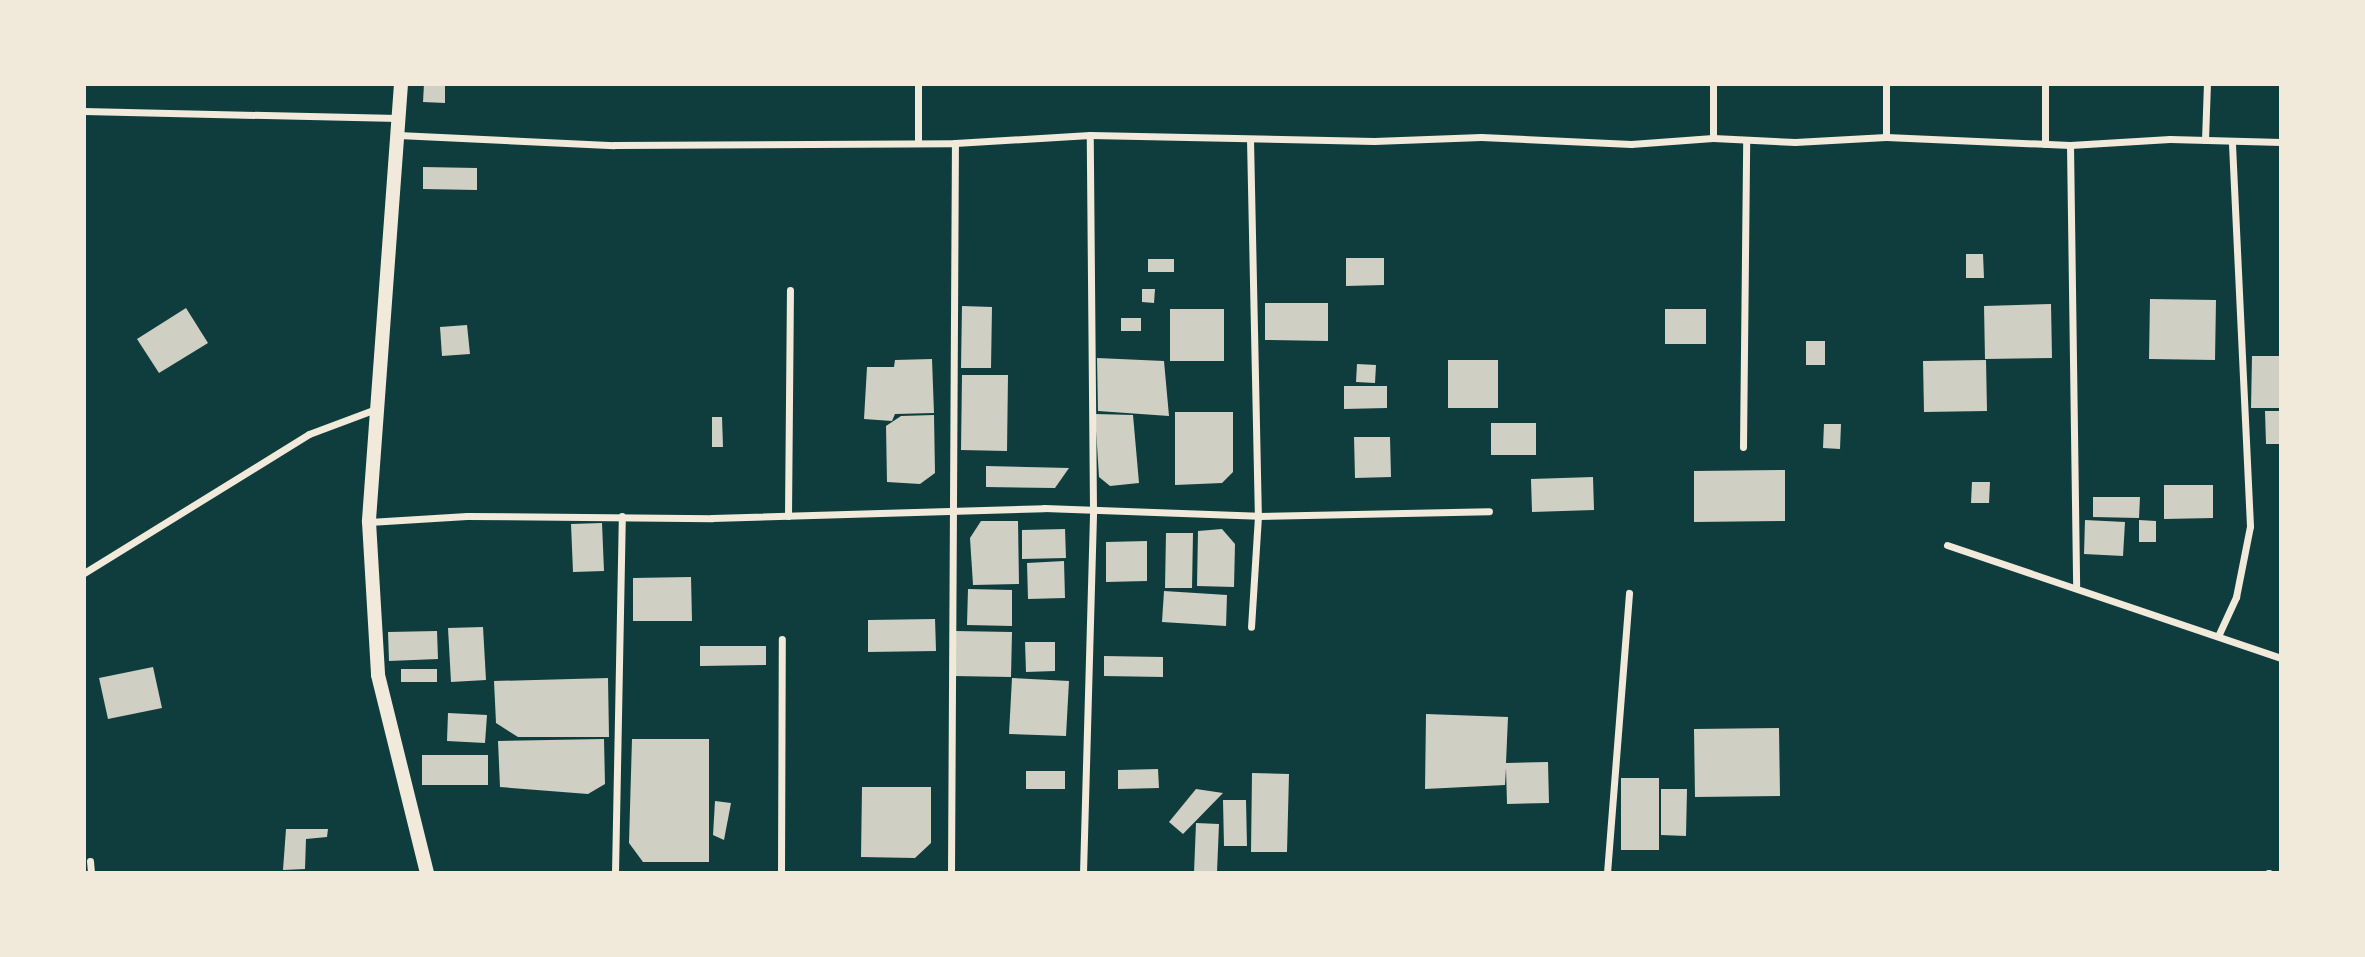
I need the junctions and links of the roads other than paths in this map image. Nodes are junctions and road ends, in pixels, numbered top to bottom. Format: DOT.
graph roads {
  1 [pos="401,84"];
  2 [pos="918,84"];
  3 [pos="1713,84"];
  4 [pos="1886,84"];
  5 [pos="2045,84"];
  6 [pos="2207,84"];
  7 [pos="84,111"];
  8 [pos="398,118"];
  9 [pos="398,135"];
  10 [pos="1090,135"];
  11 [pos="1886,137"];
  12 [pos="1713,138"];
  13 [pos="1250,139"];
  14 [pos="1746,140"];
  15 [pos="2205,140"];
  16 [pos="918,142"];
  17 [pos="2232,142"];
  18 [pos="2281,142"];
  19 [pos="955,143"];
  20 [pos="2045,144"];
  21 [pos="2070,145"];
  22 [pos="790,289"];
  23 [pos="376,409"];
  24 [pos="1742,447"];
  25 [pos="1093,509"];
  26 [pos="953,510"];
  27 [pos="1489,511"];
  28 [pos="622,516"];
  29 [pos="788,516"];
  30 [pos="1258,516"];
  31 [pos="369,522"];
  32 [pos="1947,545"];
  33 [pos="84,573"];
  34 [pos="2076,585"];
  35 [pos="1629,593"];
  36 [pos="1251,627"];
  37 [pos="2220,634"];
  38 [pos="782,639"];
  39 [pos="2281,658"];
  40 [pos="90,860"];
  41 [pos="90,873"];
  42 [pos="426,873"];
  43 [pos="615,873"];
  44 [pos="781,873"];
  45 [pos="951,873"];
  46 [pos="1083,873"];
  47 [pos="1607,873"];
  1 -- 8 [label="main road"];
  2 -- 16 [label="street"];
  3 -- 12 [label="street"];
  4 -- 11 [label="street"];
  5 -- 20 [label="street"];
  6 -- 15 [label="street"];
  7 -- 8 [label="street"];
  8 -- 9 [label="main road"];
  9 -- 16 [label="street"];
  9 -- 23 [label="main road"];
  10 -- 13 [label="street"];
  10 -- 19 [label="street"];
  10 -- 25 [label="street"];
  11 -- 14 [label="street"];
  11 -- 20 [label="street"];
  12 -- 13 [label="street"];
  12 -- 14 [label="street"];
  13 -- 30 [label="street"];
  14 -- 24 [label="street"];
  15 -- 17 [label="street"];
  15 -- 21 [label="street"];
  16 -- 19 [label="street"];
  17 -- 18 [label="street"];
  17 -- 37 [label="street"];
  19 -- 26 [label="street"];
  20 -- 21 [label="street"];
  21 -- 34 [label="street"];
  22 -- 29 [label="street"];
  23 -- 31 [label="main road"];
  23 -- 33 [label="street"];
  25 -- 26 [label="street"];
  25 -- 30 [label="street"];
  25 -- 46 [label="street"];
  26 -- 29 [label="street"];
  26 -- 45 [label="street"];
  27 -- 30 [label="street"];
  28 -- 29 [label="street"];
  28 -- 31 [label="street"];
  28 -- 43 [label="street"];
  30 -- 36 [label="street"];
  31 -- 42 [label="main road"];
  32 -- 34 [label="street"];
  34 -- 37 [label="street"];
  35 -- 47 [label="street"];
  37 -- 39 [label="street"];
  38 -- 44 [label="street"];
  40 -- 41 [label="street"];
}
